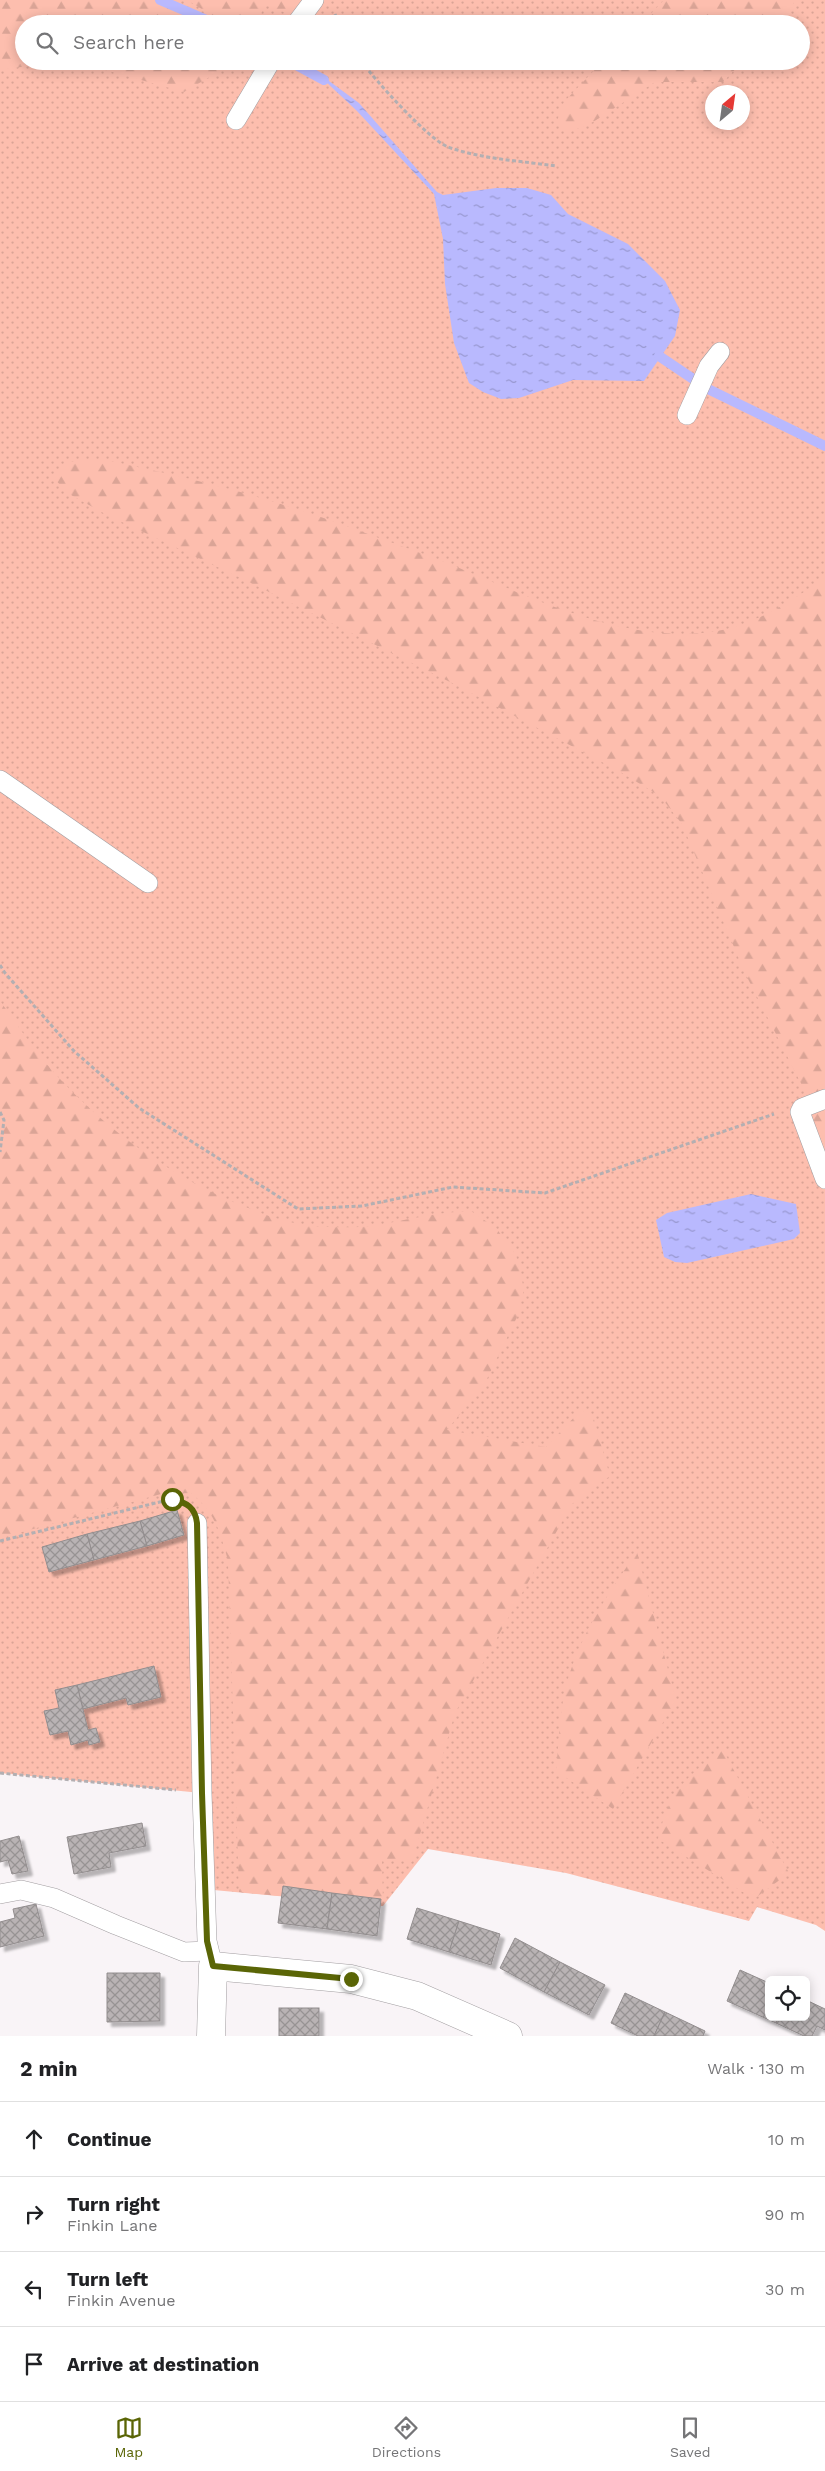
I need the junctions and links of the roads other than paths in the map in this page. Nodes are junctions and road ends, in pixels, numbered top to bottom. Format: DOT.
graph roads {
  1 [pos="314,0"];
  2 [pos="303,15"];
  3 [pos="266,70"];
  4 [pos="236,120"];
  5 [pos="715,359"];
  6 [pos="690,409"];
  7 [pos="0,780"];
  8 [pos="148,883"];
  9 [pos="825,1099"];
  10 [pos="825,1179"];
  11 [pos="197,1523"];
  12 [pos="0,1894"];
  13 [pos="210,1958"];
  14 [pos="211,2036"];
  15 [pos="508,2036"];
  1 -- 2 [label="lane"];
  3 -- 4 [label="lane"];
  5 -- 6 [label="lane"];
  7 -- 8 [label="lane"];
  9 -- 10 [label="lane"];
  11 -- 13 [label="lane"];
  12 -- 13 [label="lane"];
  13 -- 14 [label="street"];
  13 -- 15 [label="street"];
}
